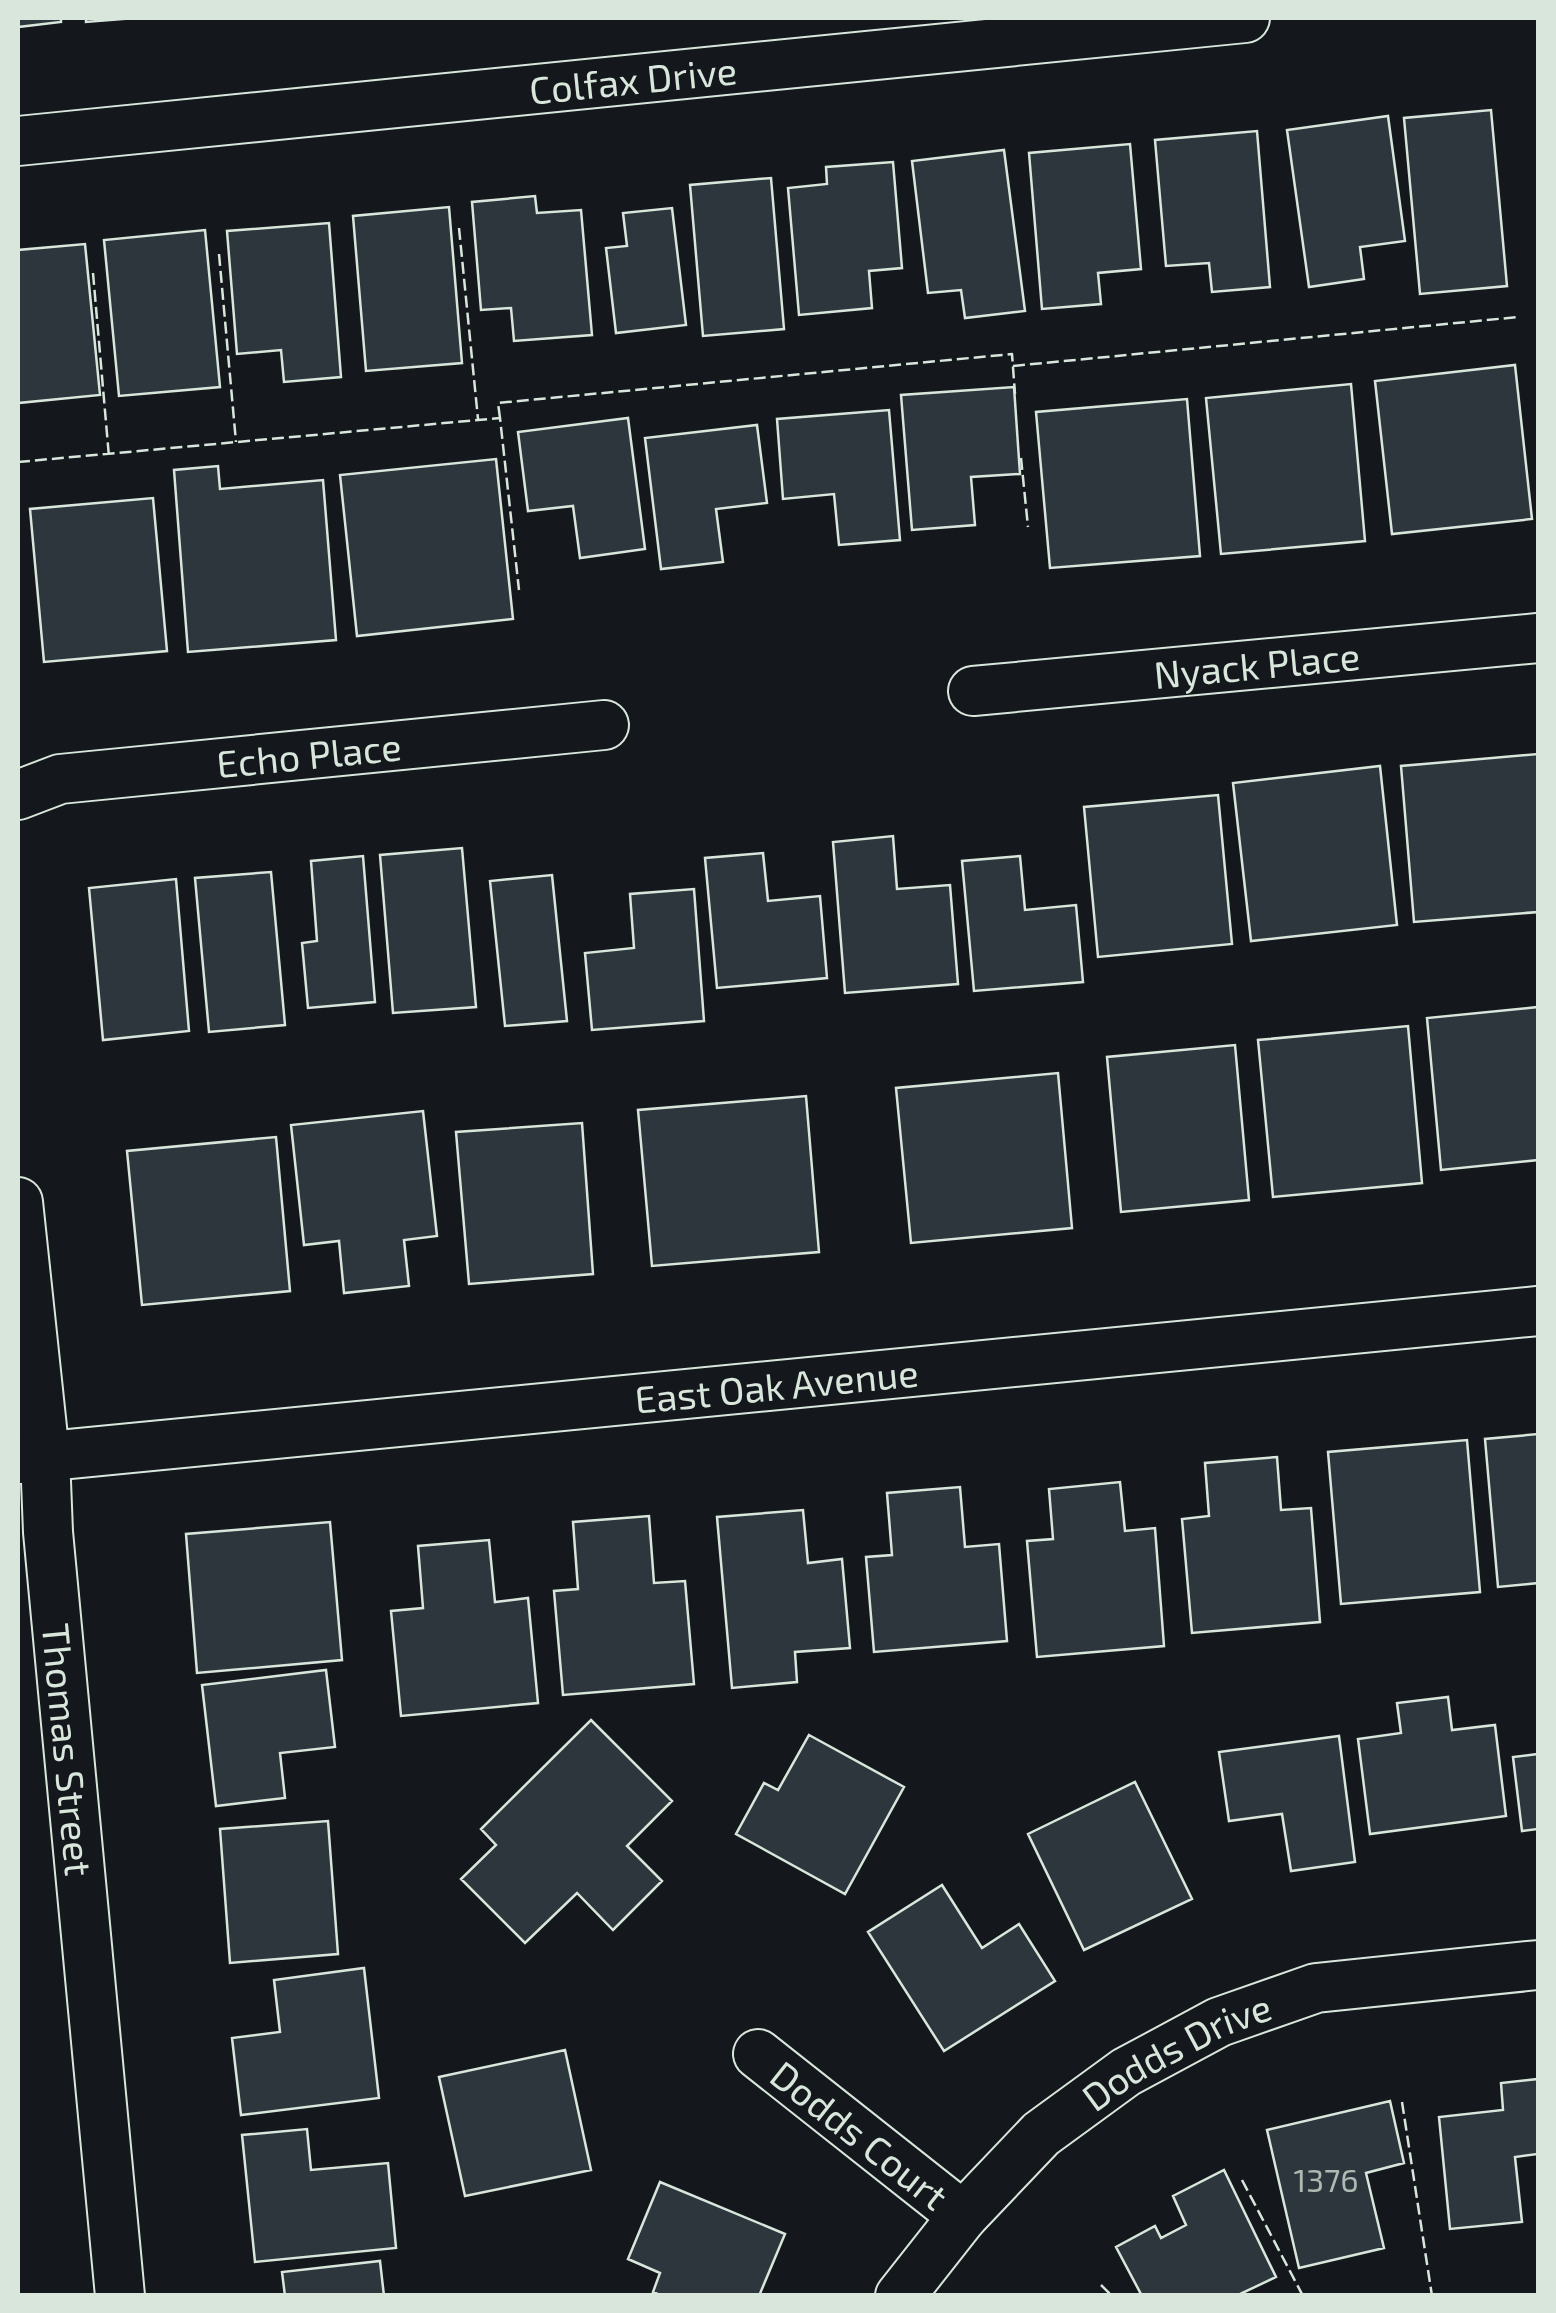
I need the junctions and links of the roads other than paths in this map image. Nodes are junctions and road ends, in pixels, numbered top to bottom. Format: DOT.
graph roads {
  1 [pos="1246,18"];
  2 [pos="18,141"];
  3 [pos="1538,638"];
  4 [pos="974,691"];
  5 [pos="604,725"];
  6 [pos="18,794"];
  7 [pos="18,1202"];
  8 [pos="1538,1310"];
  9 [pos="31,1458"];
  10 [pos="1538,1966"];
  11 [pos="758,2054"];
  12 [pos="962,2216"];
  13 [pos="120,2296"];
  14 [pos="900,2296"];
  1 -- 2 [label="street, Colfax Drive"];
  3 -- 4 [label="street, Nyack Place"];
  5 -- 6 [label="street, Echo Place"];
  7 -- 9 [label="street, Thomas Street"];
  8 -- 9 [label="street, East Oak Avenue"];
  9 -- 13 [label="street, Thomas Street"];
  10 -- 12 [label="street, Dodds Drive"];
  11 -- 12 [label="street, Dodds Court"];
  12 -- 14 [label="street, Dodds Drive"];
}
